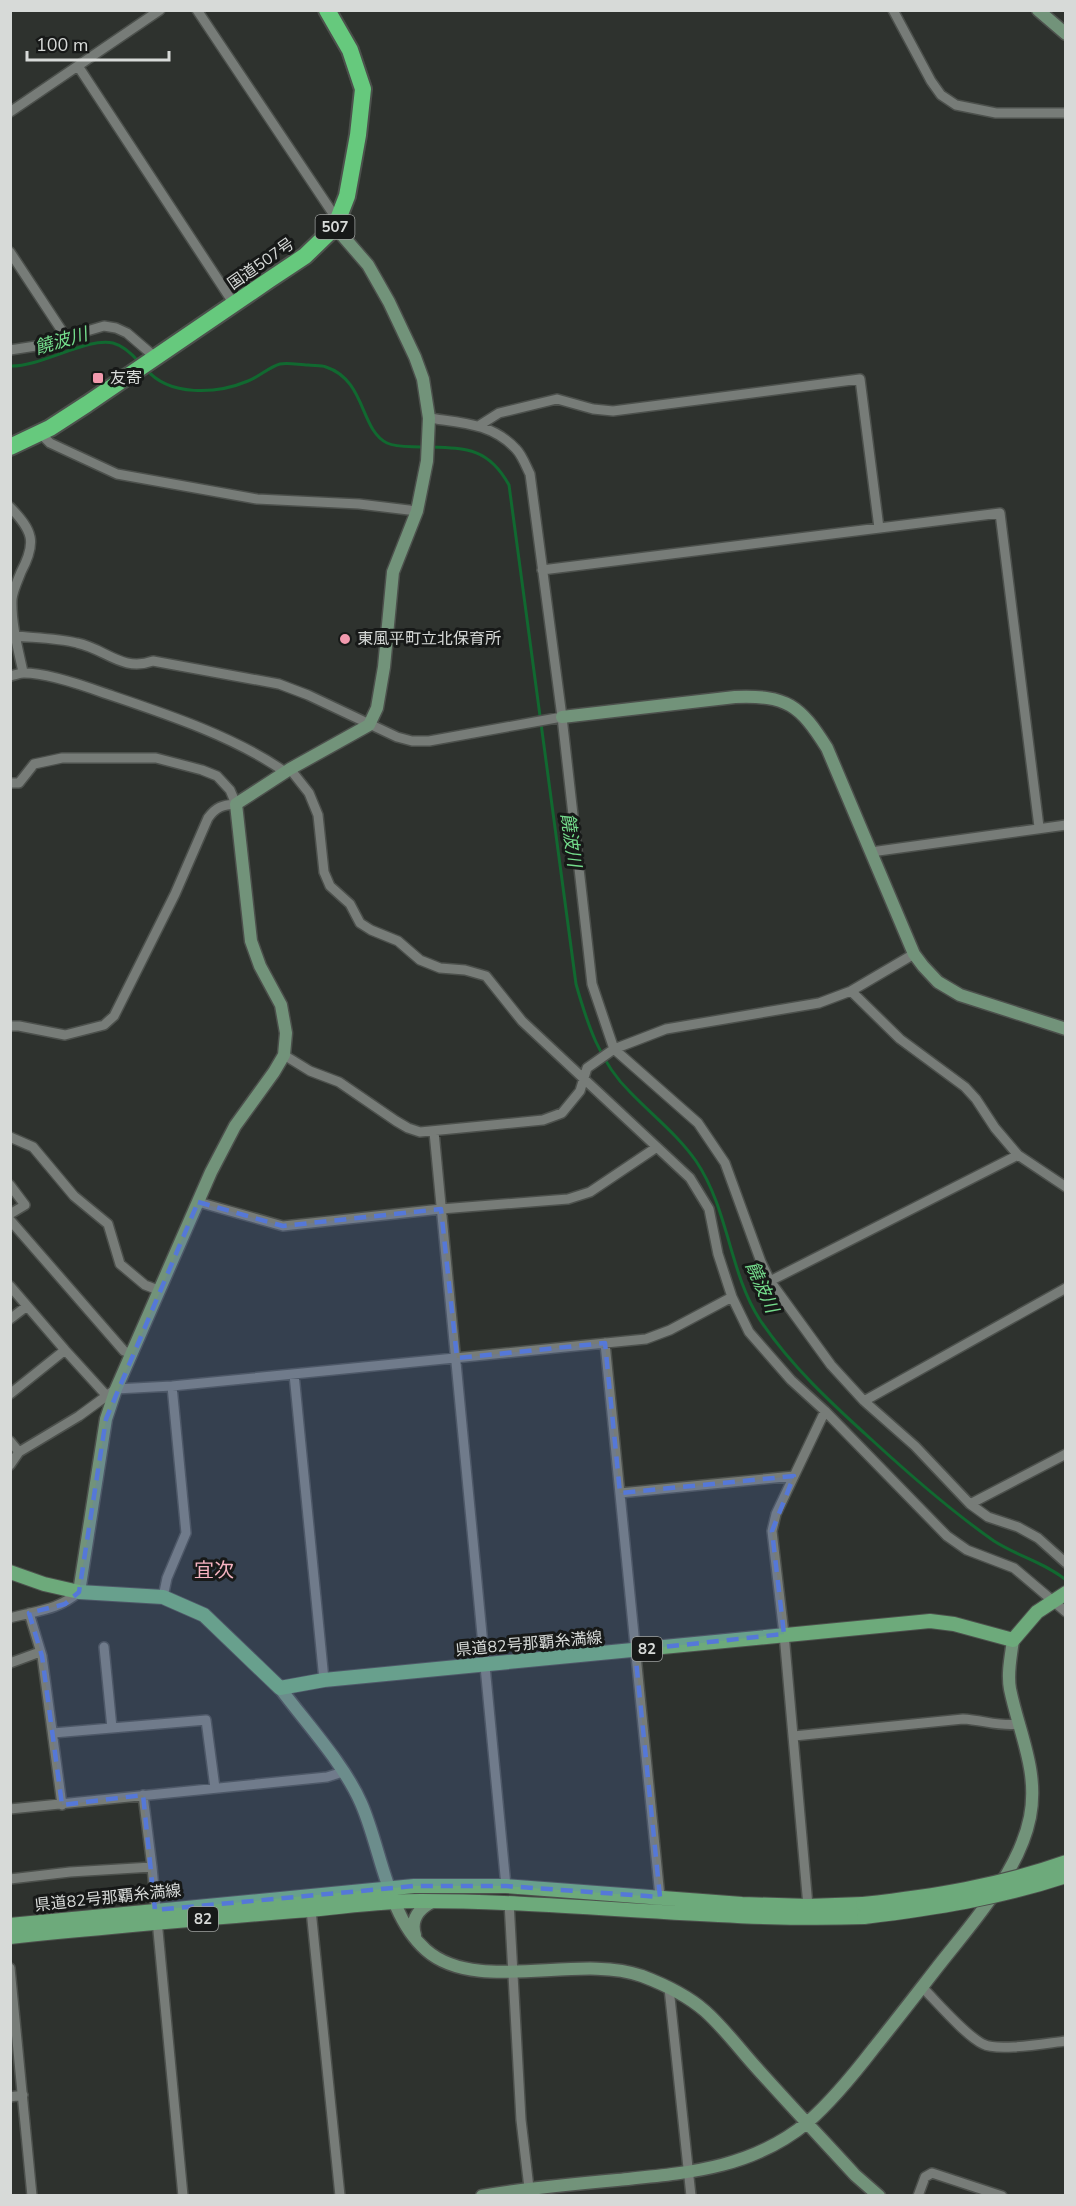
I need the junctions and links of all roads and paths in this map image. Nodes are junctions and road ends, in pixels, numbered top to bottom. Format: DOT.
graph roads {
  1 [pos="160,10"];
  2 [pos="197,10"];
  3 [pos="327,10"];
  4 [pos="893,10"];
  5 [pos="1038,10"];
  6 [pos="1065,34"];
  7 [pos="78,66"];
  8 [pos="10,112"];
  9 [pos="1065,113"];
  10 [pos="336,224"];
  11 [pos="10,252"];
  12 [pos="234,304"];
  13 [pos="66,337"];
  14 [pos="10,350"];
  15 [pos="152,359"];
  16 [pos="429,418"];
  17 [pos="480,425"];
  18 [pos="40,433"];
  19 [pos="10,447"];
  20 [pos="10,507"];
  21 [pos="417,511"];
  22 [pos="879,528"];
  23 [pos="542,570"];
  24 [pos="15,636"];
  25 [pos="23,672"];
  26 [pos="10,676"];
  27 [pos="559,718"];
  28 [pos="369,725"];
  29 [pos="287,770"];
  30 [pos="10,783"];
  31 [pos="236,804"];
  32 [pos="1065,825"];
  33 [pos="1039,827"];
  34 [pos="871,852"];
  35 [pos="914,954"];
  36 [pos="851,991"];
  37 [pos="10,1026"];
  38 [pos="1065,1029"];
  39 [pos="611,1051"];
  40 [pos="284,1055"];
  41 [pos="582,1079"];
  42 [pos="434,1131"];
  43 [pos="10,1137"];
  44 [pos="657,1148"];
  45 [pos="1018,1155"];
  46 [pos="10,1185"];
  47 [pos="1065,1187"];
  48 [pos="198,1202"];
  49 [pos="441,1209"];
  50 [pos="10,1214"];
  51 [pos="10,1220"];
  52 [pos="770,1281"];
  53 [pos="10,1286"];
  54 [pos="1065,1288"];
  55 [pos="158,1290"];
  56 [pos="732,1297"];
  57 [pos="27,1306"];
  58 [pos="10,1319"];
  59 [pos="605,1343"];
  60 [pos="65,1350"];
  61 [pos="130,1353"];
  62 [pos="457,1358"];
  63 [pos="294,1374"];
  64 [pos="172,1386"];
  65 [pos="111,1392"];
  66 [pos="10,1394"];
  67 [pos="864,1401"];
  68 [pos="825,1411"];
  69 [pos="10,1441"];
  70 [pos="19,1452"];
  71 [pos="1065,1454"];
  72 [pos="10,1465"];
  73 [pos="794,1476"];
  74 [pos="620,1493"];
  75 [pos="970,1504"];
  76 [pos="1065,1563"];
  77 [pos="10,1572"];
  78 [pos="80,1592"];
  79 [pos="1060,1596"];
  80 [pos="163,1597"];
  81 [pos="1065,1612"];
  82 [pos="29,1613"];
  83 [pos="10,1618"];
  84 [pos="784,1634"];
  85 [pos="1013,1640"];
  86 [pos="104,1647"];
  87 [pos="635,1650"];
  88 [pos="40,1652"];
  89 [pos="10,1662"];
  90 [pos="485,1665"];
  91 [pos="324,1680"];
  92 [pos="280,1688"];
  93 [pos="1020,1724"];
  94 [pos="112,1728"];
  95 [pos="53,1733"];
  96 [pos="794,1736"];
  97 [pos="343,1772"];
  98 [pos="215,1788"];
  99 [pos="143,1795"];
  100 [pos="62,1804"];
  101 [pos="10,1809"];
  102 [pos="1065,1862"];
  103 [pos="152,1867"];
  104 [pos="1065,1876"];
  105 [pos="10,1879"];
  106 [pos="506,1886"];
  107 [pos="390,1888"];
  108 [pos="660,1897"];
  109 [pos="434,1901"];
  110 [pos="395,1902"];
  111 [pos="509,1902"];
  112 [pos="808,1906"];
  113 [pos="311,1910"];
  114 [pos="864,1910"];
  115 [pos="155,1916"];
  116 [pos="10,1925"];
  117 [pos="10,1937"];
  118 [pos="418,1942"];
  119 [pos="10,1968"];
  120 [pos="514,1971"];
  121 [pos="922,1987"];
  122 [pos="669,1988"];
  123 [pos="1065,2041"];
  124 [pos="23,2096"];
  125 [pos="10,2097"];
  126 [pos="807,2123"];
  127 [pos="689,2173"];
  128 [pos="523,2191"];
  129 [pos="32,2196"];
  130 [pos="183,2196"];
  131 [pos="340,2196"];
  132 [pos="482,2196"];
  133 [pos="691,2196"];
  134 [pos="879,2196"];
  135 [pos="918,2196"];
  136 [pos="1002,2196"];
  1 -- 7 [label="street"];
  2 -- 10 [label="street"];
  3 -- 10 [label="highway, 国道507号 / 507"];
  4 -- 9 [label="street"];
  5 -- 6 [label="street"];
  7 -- 8 [label="street"];
  7 -- 12 [label="street"];
  10 -- 12 [label="highway, 国道507号 / 507"];
  10 -- 16 [label="street"];
  11 -- 13 [label="street"];
  12 -- 15 [label="highway, 国道507号 / 507"];
  13 -- 14 [label="street"];
  13 -- 15 [label="street"];
  15 -- 18 [label="highway, 国道507号 / 507"];
  16 -- 17 [label="street"];
  16 -- 21 [label="street"];
  17 -- 22 [label="street"];
  17 -- 23 [label="street"];
  18 -- 19 [label="highway, 国道507号 / 507"];
  18 -- 21 [label="street"];
  20 -- 24 [label="street"];
  21 -- 28 [label="street"];
  22 -- 23 [label="street"];
  22 -- 33 [label="street"];
  23 -- 27 [label="street"];
  24 -- 25 [label="street"];
  24 -- 28 [label="street"];
  25 -- 26 [label="street"];
  25 -- 29 [label="street"];
  27 -- 28 [label="street"];
  27 -- 34 [label="street"];
  27 -- 39 [label="street"];
  28 -- 29 [label="street"];
  29 -- 31 [label="street"];
  29 -- 41 [label="street"];
  30 -- 31 [label="street"];
  31 -- 37 [label="street"];
  31 -- 40 [label="street"];
  32 -- 33 [label="street"];
  33 -- 34 [label="street"];
  34 -- 35 [label="street"];
  35 -- 36 [label="street"];
  35 -- 38 [label="street"];
  36 -- 39 [label="street"];
  36 -- 45 [label="street"];
  39 -- 41 [label="street"];
  39 -- 52 [label="street"];
  40 -- 42 [label="street"];
  40 -- 48 [label="street"];
  41 -- 42 [label="street"];
  41 -- 44 [label="street"];
  42 -- 49 [label="street"];
  43 -- 55 [label="street"];
  44 -- 49 [label="street"];
  44 -- 56 [label="street"];
  45 -- 47 [label="street"];
  45 -- 52 [label="street"];
  46 -- 50 [label="street"];
  48 -- 49 [label="street"];
  48 -- 55 [label="street"];
  49 -- 62 [label="street"];
  51 -- 61 [label="street"];
  52 -- 67 [label="street"];
  53 -- 57 [label="street"];
  54 -- 67 [label="street"];
  55 -- 61 [label="street"];
  56 -- 59 [label="street"];
  56 -- 68 [label="street"];
  57 -- 58 [label="street"];
  57 -- 60 [label="street"];
  59 -- 62 [label="street"];
  59 -- 74 [label="street"];
  60 -- 65 [label="street"];
  60 -- 66 [label="street"];
  61 -- 65 [label="street"];
  62 -- 63 [label="street"];
  62 -- 90 [label="street"];
  63 -- 64 [label="street"];
  63 -- 91 [label="street"];
  64 -- 65 [label="street"];
  64 -- 80 [label="street"];
  65 -- 70 [label="street"];
  65 -- 78 [label="street"];
  67 -- 75 [label="street"];
  68 -- 73 [label="street"];
  68 -- 79 [label="street"];
  69 -- 70 [label="street"];
  70 -- 72 [label="street"];
  71 -- 75 [label="street"];
  73 -- 74 [label="street"];
  73 -- 84 [label="street"];
  74 -- 87 [label="street"];
  75 -- 76 [label="street"];
  77 -- 78 [label="main road"];
  78 -- 80 [label="main road"];
  78 -- 82 [label="street"];
  79 -- 81 [label="street"];
  79 -- 85 [label="main road"];
  80 -- 92 [label="main road"];
  82 -- 83 [label="street"];
  82 -- 88 [label="street"];
  84 -- 85 [label="main road, 県道82号那覇糸満線 / 82"];
  84 -- 87 [label="main road, 県道82号那覇糸満線 / 82"];
  84 -- 96 [label="street"];
  85 -- 93 [label="street"];
  86 -- 94 [label="street"];
  87 -- 90 [label="main road, 県道82号那覇糸満線 / 82"];
  87 -- 108 [label="street"];
  88 -- 89 [label="street"];
  88 -- 95 [label="street"];
  90 -- 91 [label="main road, 県道82号那覇糸満線 / 82"];
  90 -- 106 [label="street"];
  91 -- 92 [label="main road, 県道82号那覇糸満線 / 82"];
  92 -- 97 [label="street"];
  93 -- 96 [label="street"];
  93 -- 121 [label="street"];
  94 -- 95 [label="street"];
  94 -- 98 [label="street"];
  95 -- 100 [label="street"];
  96 -- 112 [label="street"];
  97 -- 98 [label="street"];
  97 -- 107 [label="street"];
  98 -- 99 [label="street"];
  99 -- 100 [label="street"];
  99 -- 103 [label="street"];
  100 -- 101 [label="street"];
  102 -- 114 [label="main road, 県道82号那覇糸満線 / 82, bridge"];
  103 -- 105 [label="street"];
  103 -- 115 [label="street"];
  104 -- 114 [label="main road, 県道82号那覇糸満線 / 82, bridge"];
  106 -- 107 [label="main road, 県道82号那覇糸満線 / 82"];
  106 -- 108 [label="main road, 県道82号那覇糸満線 / 82"];
  107 -- 110 [label="street"];
  107 -- 115 [label="main road, 県道82号那覇糸満線 / 82"];
  108 -- 112 [label="main road, 県道82号那覇糸満線 / 82"];
  109 -- 110 [label="main road, 県道82号那覇糸満線 / 82"];
  109 -- 111 [label="main road, 県道82号那覇糸満線 / 82"];
  109 -- 118 [label="street"];
  110 -- 113 [label="main road, 県道82号那覇糸満線 / 82"];
  110 -- 118 [label="street"];
  111 -- 114 [label="main road, 県道82号那覇糸満線 / 82"];
  111 -- 120 [label="street"];
  112 -- 114 [label="main road, 県道82号那覇糸満線 / 82"];
  113 -- 115 [label="main road, 県道82号那覇糸満線 / 82"];
  113 -- 131 [label="street"];
  115 -- 116 [label="main road, 県道82号那覇糸満線 / 82"];
  115 -- 117 [label="main road, 県道82号那覇糸満線 / 82"];
  115 -- 130 [label="street"];
  118 -- 120 [label="street"];
  119 -- 124 [label="street"];
  120 -- 122 [label="street"];
  120 -- 128 [label="street"];
  121 -- 123 [label="street"];
  121 -- 126 [label="street"];
  122 -- 126 [label="street"];
  122 -- 127 [label="street"];
  124 -- 125 [label="street"];
  124 -- 129 [label="street"];
  126 -- 127 [label="street"];
  126 -- 134 [label="street"];
  127 -- 128 [label="street"];
  127 -- 133 [label="street"];
  128 -- 132 [label="street"];
  135 -- 136 [label="street"];
}
